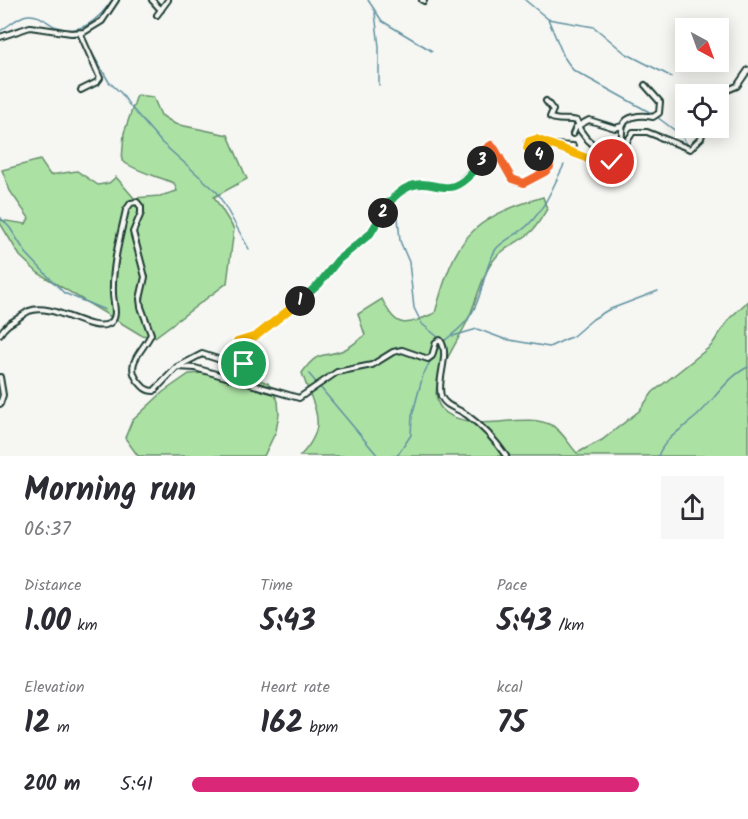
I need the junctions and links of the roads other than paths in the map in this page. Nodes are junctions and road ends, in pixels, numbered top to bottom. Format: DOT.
graph roads {
  1 [pos="117,0"];
  2 [pos="152,0"];
  3 [pos="168,0"];
  4 [pos="161,10"];
  5 [pos="156,15"];
  6 [pos="80,33"];
  7 [pos="0,37"];
  8 [pos="748,70"];
  9 [pos="645,85"];
  10 [pos="729,89"];
  11 [pos="81,90"];
  12 [pos="546,101"];
  13 [pos="580,125"];
  14 [pos="622,126"];
  15 [pos="573,134"];
  16 [pos="701,138"];
  17 [pos="549,145"];
  18 [pos="573,146"];
  19 [pos="620,149"];
  20 [pos="612,162"];
  21 [pos="0,334"];
  22 [pos="177,367"];
  23 [pos="0,377"];
  24 [pos="0,404"];
  25 [pos="506,456"];
  1 -- 6 [label="street"];
  2 -- 4 [label="street"];
  3 -- 4 [label="street"];
  4 -- 5 [label="street"];
  6 -- 7 [label="street"];
  6 -- 11 [label="street"];
  8 -- 10 [label="street"];
  9 -- 14 [label="street"];
  12 -- 13 [label="street"];
  13 -- 14 [label="street"];
  13 -- 15 [label="street"];
  13 -- 20 [label="street"];
  14 -- 19 [label="street"];
  16 -- 19 [label="street"];
  17 -- 18 [label="street"];
  17 -- 20 [label="street"];
  17 -- 22 [label="street"];
  19 -- 20 [label="street"];
  21 -- 22 [label="street"];
  22 -- 25 [label="street"];
  23 -- 24 [label="street"];
}
